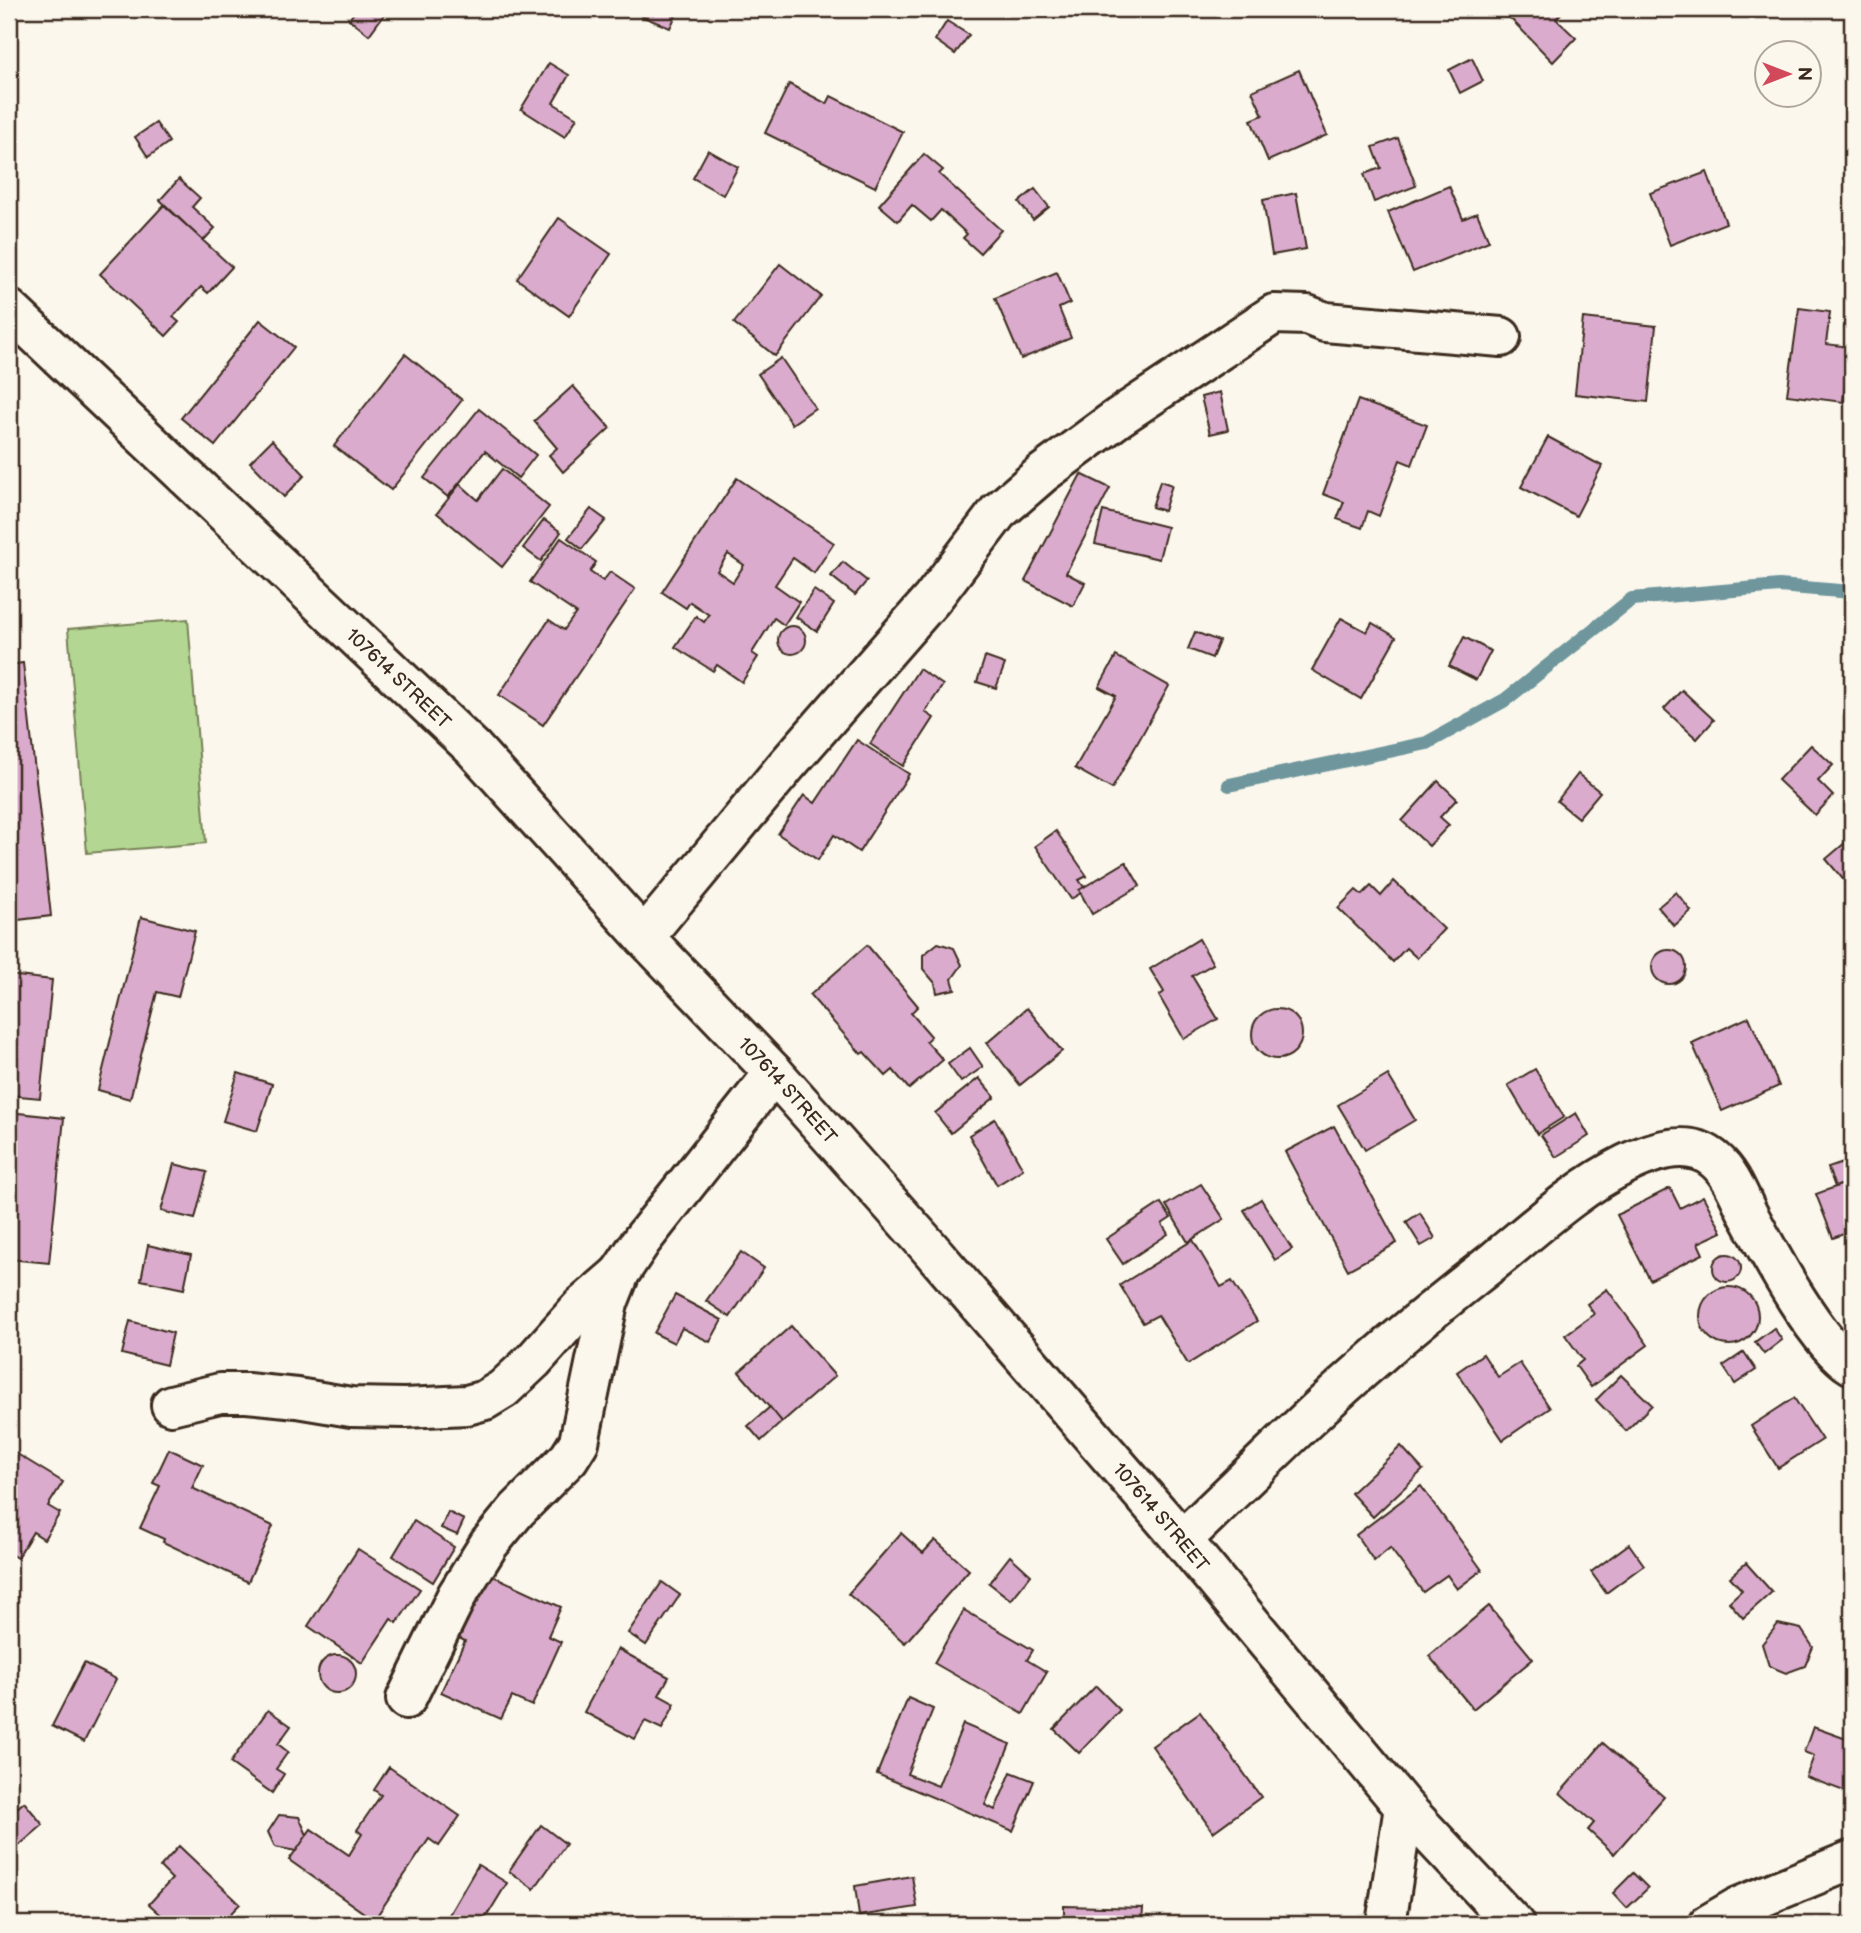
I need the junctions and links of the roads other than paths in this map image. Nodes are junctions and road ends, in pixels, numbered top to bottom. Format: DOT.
graph roads {
  1 [pos="9,309"];
  2 [pos="1501,337"];
  3 [pos="644,937"];
  4 [pos="774,1073"];
  5 [pos="620,1273"];
  6 [pos="1852,1365"];
  7 [pos="171,1405"];
  8 [pos="1182,1540"];
  9 [pos="406,1699"];
  10 [pos="1404,1807"];
  11 [pos="1852,1860"];
  12 [pos="1386,1924"];
  13 [pos="1514,1924"];
  14 [pos="1709,1924"];
  1 -- 3 [label="street, 107614 STREET"];
  2 -- 3 [label="street"];
  3 -- 4 [label="street, 107614 STREET"];
  4 -- 5 [label="street"];
  4 -- 8 [label="street, 107614 STREET"];
  5 -- 7 [label="street"];
  5 -- 9 [label="street"];
  6 -- 8 [label="street"];
  8 -- 10 [label="street, 107614 STREET"];
  10 -- 12 [label="street"];
  10 -- 13 [label="street, 107614 STREET"];
  11 -- 14 [label="street"];
}
